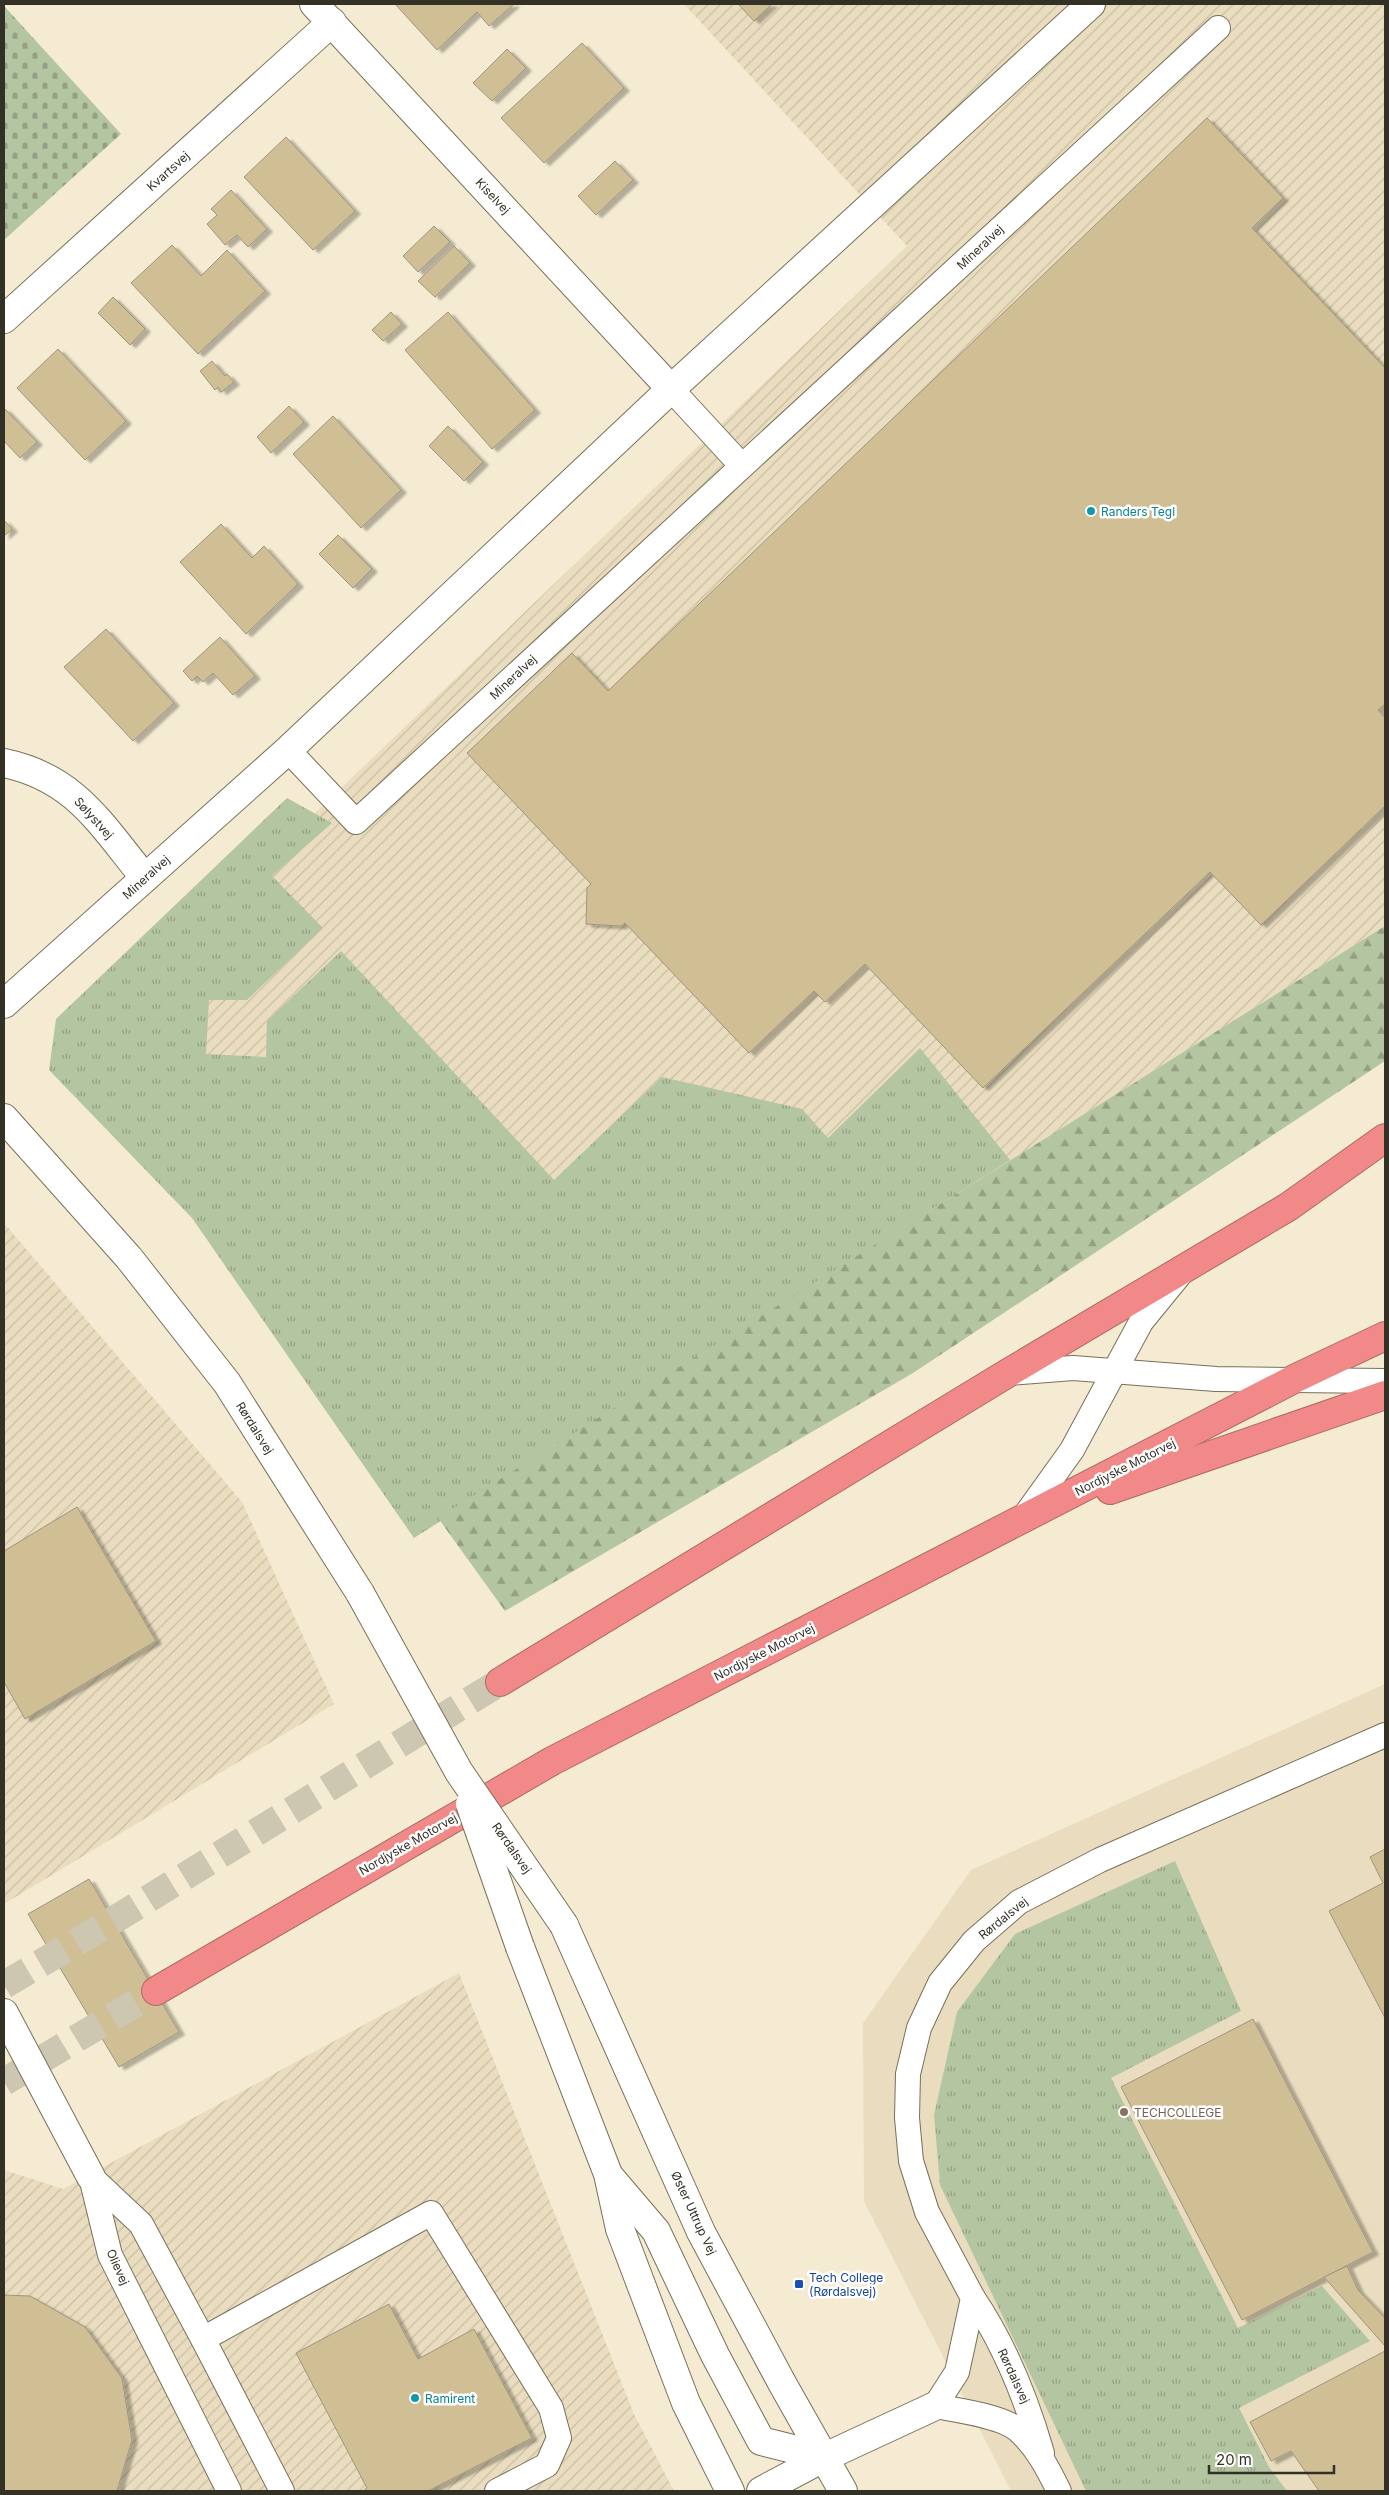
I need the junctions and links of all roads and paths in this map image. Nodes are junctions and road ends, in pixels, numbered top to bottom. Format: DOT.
graph roads {
  1 [pos="1091,4"];
  2 [pos="323,13"];
  3 [pos="1218,28"];
  4 [pos="4,319"];
  5 [pos="671,389"];
  6 [pos="742,466"];
  7 [pos="288,750"];
  8 [pos="4,762"];
  9 [pos="145,878"];
  10 [pos="4,1004"];
  11 [pos="4,1118"];
  12 [pos="1385,1138"];
  13 [pos="1385,1155"];
  14 [pos="1288,1207"];
  15 [pos="1187,1266"];
  16 [pos="1385,1336"];
  17 [pos="1116,1372"];
  18 [pos="1008,1373"];
  19 [pos="1296,1378"];
  20 [pos="1385,1381"];
  21 [pos="1385,1395"];
  22 [pos="1021,1521"];
  23 [pos="500,1682"];
  24 [pos="1385,1735"];
  25 [pos="459,1772"];
  26 [pos="564,1925"];
  27 [pos="156,1991"];
  28 [pos="6,2024"];
  29 [pos="608,2174"];
  30 [pos="91,2177"];
  31 [pos="973,2298"];
  32 [pos="203,2338"];
  33 [pos="935,2406"];
  34 [pos="825,2457"];
  35 [pos="1043,2460"];
  36 [pos="229,2491"];
  37 [pos="282,2491"];
  38 [pos="497,2491"];
  39 [pos="730,2491"];
  40 [pos="761,2491"];
  41 [pos="843,2491"];
  42 [pos="1059,2491"];
  1 -- 5 [label="street, Mineralvej"];
  2 -- 4 [label="street, Kvartsvej"];
  2 -- 5 [label="street, Kiselvej"];
  3 -- 6 [label="lane, Mineralvej"];
  5 -- 6 [label="lane"];
  5 -- 7 [label="street, Mineralvej"];
  6 -- 7 [label="lane, Mineralvej"];
  7 -- 9 [label="street, Mineralvej"];
  8 -- 9 [label="street, Sølystvej"];
  9 -- 10 [label="street, Mineralvej"];
  11 -- 25 [label="street, Rørdalsvej, bridge"];
  12 -- 14 [label="highway"];
  13 -- 14 [label="highway"];
  14 -- 15 [label="highway"];
  15 -- 17 [label="lane"];
  15 -- 18 [label="highway"];
  16 -- 19 [label="highway, Nordjyske Motorvej"];
  17 -- 18 [label="lane"];
  17 -- 19 [label="lane"];
  17 -- 22 [label="lane"];
  18 -- 23 [label="highway"];
  19 -- 20 [label="lane"];
  19 -- 22 [label="highway, Nordjyske Motorvej"];
  21 -- 22 [label="highway"];
  22 -- 27 [label="highway, Nordjyske Motorvej"];
  24 -- 31 [label="lane, Rørdalsvej"];
  25 -- 26 [label="street, Rørdalsvej, bridge"];
  25 -- 29 [label="street, Rørdalsvej, bridge"];
  26 -- 34 [label="street, Øster Uttrup Vej"];
  28 -- 30 [label="street, Olievej"];
  29 -- 34 [label="street"];
  29 -- 39 [label="street"];
  30 -- 32 [label="lane"];
  30 -- 36 [label="lane, Olievej"];
  31 -- 33 [label="lane"];
  31 -- 35 [label="lane, Rørdalsvej"];
  32 -- 37 [label="lane"];
  32 -- 38 [label="lane"];
  33 -- 34 [label="street"];
  33 -- 35 [label="lane, Rørdalsvej"];
  34 -- 40 [label="street"];
  34 -- 41 [label="street, Øster Uttrup Vej"];
  35 -- 42 [label="lane, Rørdalsvej"];
}
